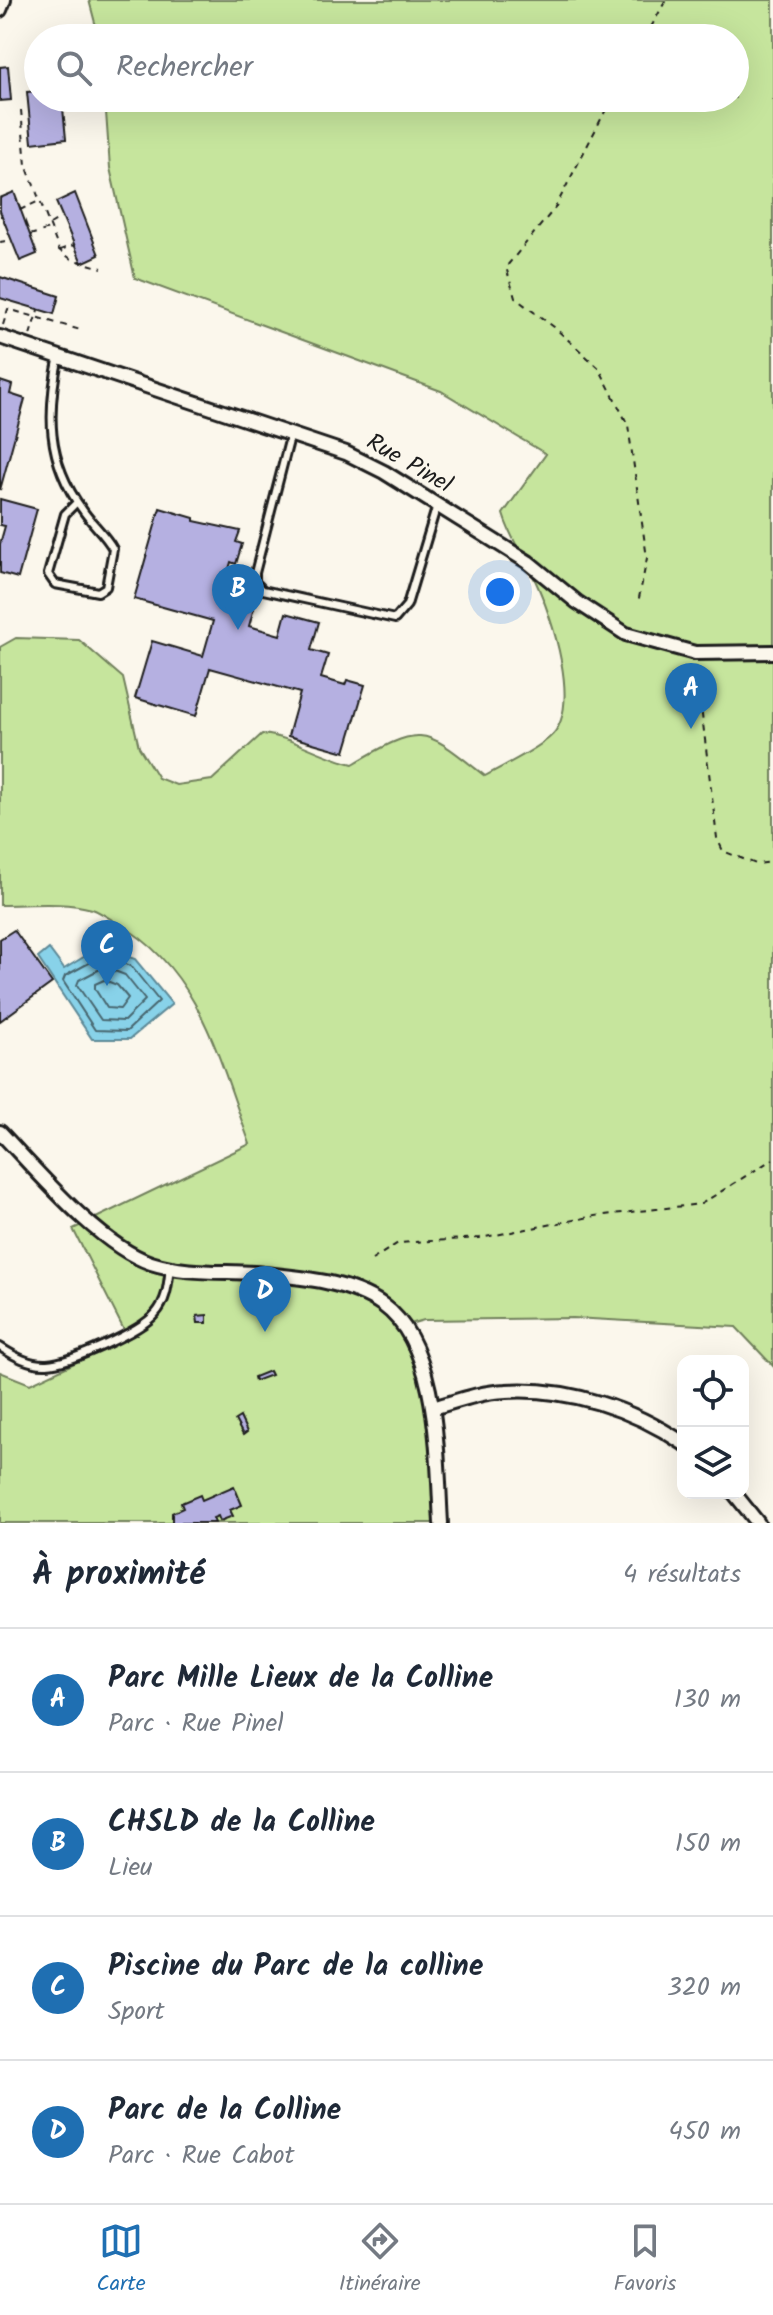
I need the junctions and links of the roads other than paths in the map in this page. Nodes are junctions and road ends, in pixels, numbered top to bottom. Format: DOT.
graph roads {
  1 [pos="4,0"];
  2 [pos="0,10"];
  3 [pos="1,332"];
  4 [pos="59,355"];
  5 [pos="291,433"];
  6 [pos="77,502"];
  7 [pos="437,505"];
  8 [pos="773,652"];
  9 [pos="0,1132"];
  10 [pos="170,1267"];
  11 [pos="0,1347"];
  12 [pos="433,1408"];
  13 [pos="677,1439"];
  14 [pos="739,1499"];
  15 [pos="441,1523"];
  16 [pos="758,1523"];
  1 -- 2 [label="street"];
  3 -- 4 [label="street, Rue Pinel"];
  4 -- 5 [label="street, Rue Pinel"];
  4 -- 6 [label="lane"];
  5 -- 7 [label="street, Rue Pinel"];
  5 -- 7 [label="lane"];
  6 -- 6 [label="lane"];
  7 -- 8 [label="street, Rue Pinel"];
  9 -- 10 [label="street"];
  10 -- 11 [label="lane"];
  10 -- 12 [label="street"];
  12 -- 13 [label="street"];
  12 -- 15 [label="street"];
  14 -- 16 [label="street"];
}
